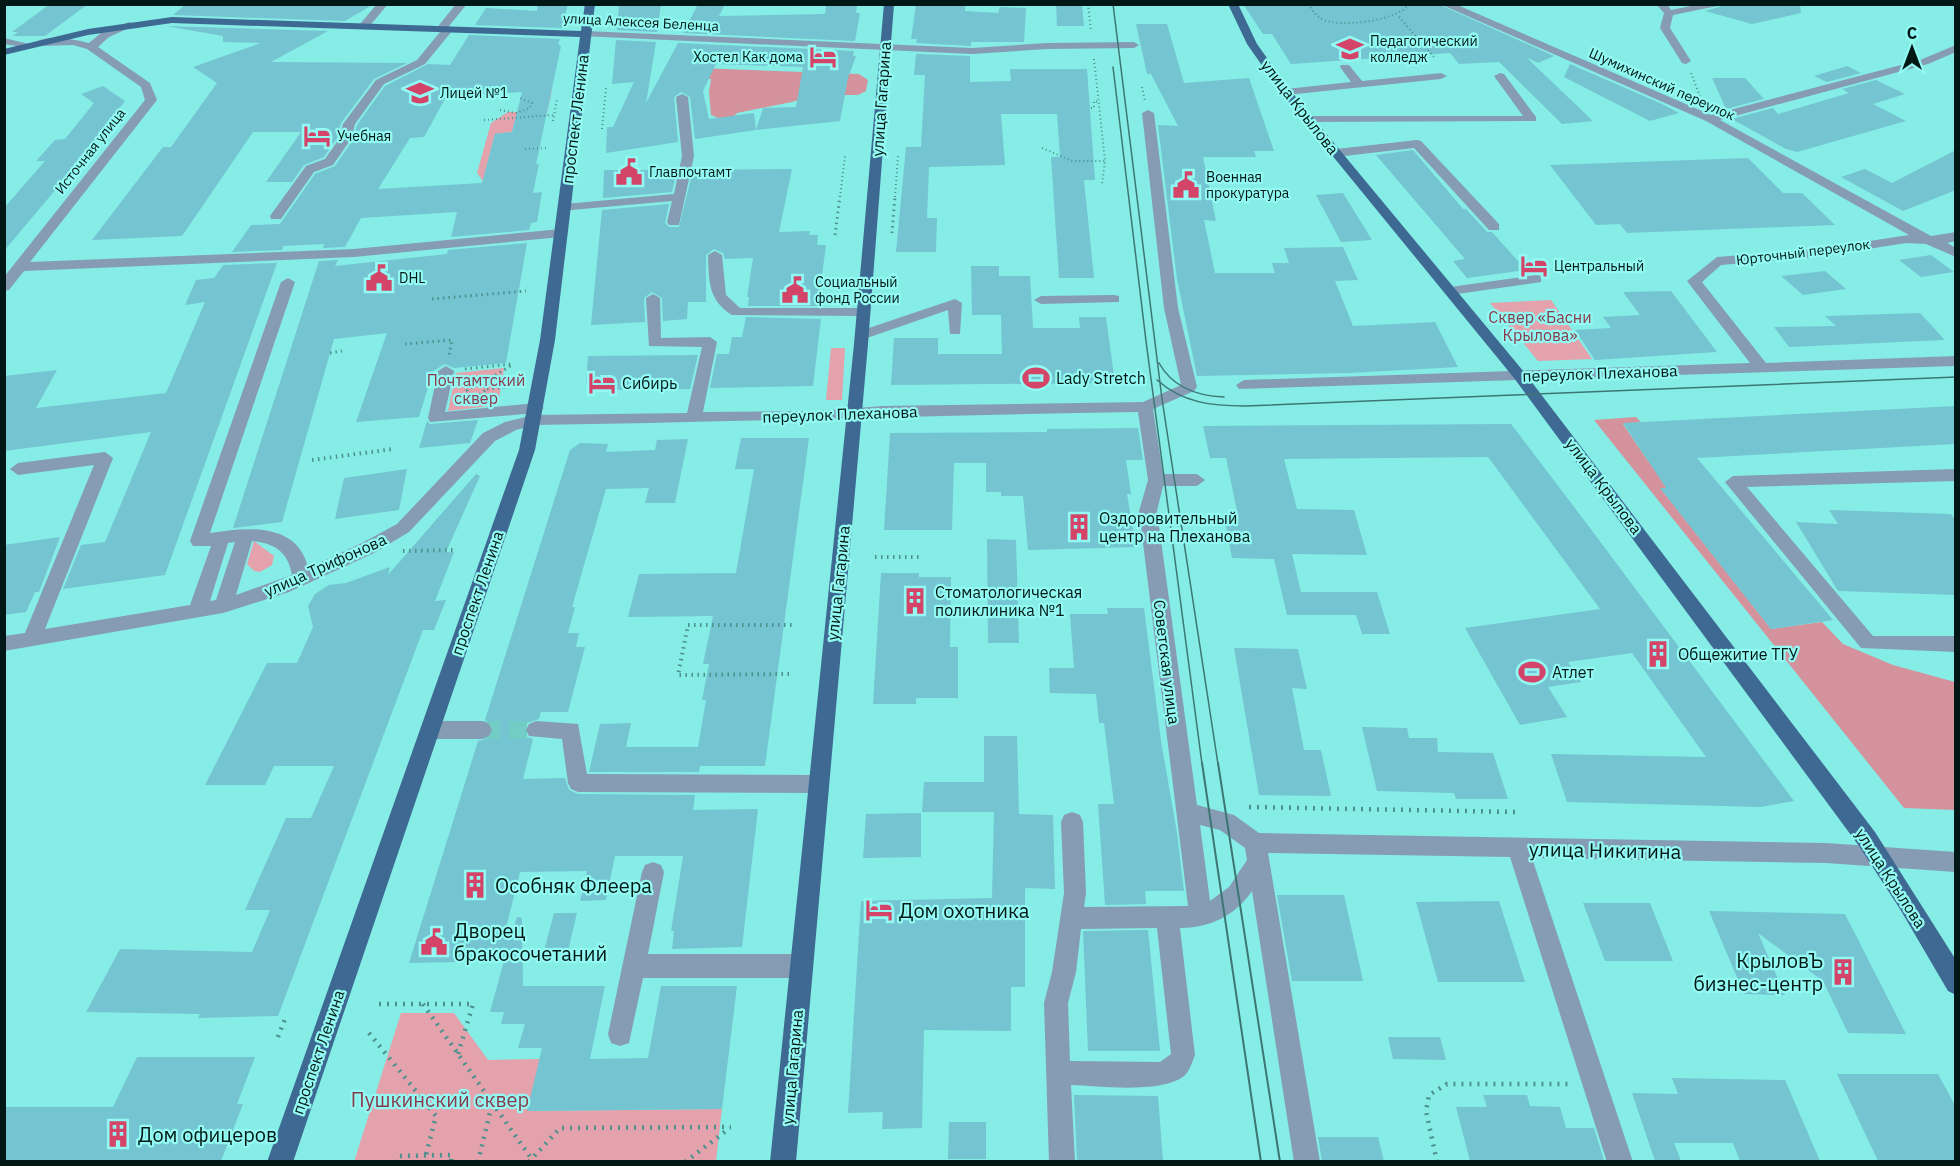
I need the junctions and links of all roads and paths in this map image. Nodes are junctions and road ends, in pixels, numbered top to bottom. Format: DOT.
graph roads {
  1 [pos="383,4"];
  2 [pos="462,4"];
  3 [pos="590,4"];
  4 [pos="889,4"];
  5 [pos="1233,4"];
  6 [pos="1308,4"];
  7 [pos="1409,4"];
  8 [pos="1445,4"];
  9 [pos="1648,4"];
  10 [pos="1722,4"];
  11 [pos="1664,8"];
  12 [pos="1399,17"];
  13 [pos="133,24"];
  14 [pos="364,26"];
  15 [pos="445,29"];
  16 [pos="585,34"];
  17 [pos="4,40"];
  18 [pos="33,44"];
  19 [pos="1134,45"];
  20 [pos="885,46"];
  21 [pos="92,47"];
  22 [pos="1956,48"];
  23 [pos="4,52"];
  24 [pos="1434,57"];
  25 [pos="1686,61"];
  26 [pos="1345,67"];
  27 [pos="1442,76"];
  28 [pos="1500,76"];
  29 [pos="1359,84"];
  30 [pos="606,88"];
  31 [pos="1286,92"];
  32 [pos="1699,93"];
  33 [pos="682,97"];
  34 [pos="520,98"];
  35 [pos="1091,108"];
  36 [pos="500,110"];
  37 [pos="526,110"];
  38 [pos="511,113"];
  39 [pos="1148,113"];
  40 [pos="554,115"];
  41 [pos="543,116"];
  42 [pos="510,118"];
  43 [pos="1308,119"];
  44 [pos="1710,119"];
  45 [pos="484,120"];
  46 [pos="602,129"];
  47 [pos="549,148"];
  48 [pos="1042,148"];
  49 [pos="525,149"];
  50 [pos="1336,153"];
  51 [pos="845,156"];
  52 [pos="897,156"];
  53 [pos="1104,161"];
  54 [pos="1102,184"];
  55 [pos="679,197"];
  56 [pos="565,208"];
  57 [pos="276,216"];
  58 [pos="674,222"];
  59 [pos="1494,227"];
  60 [pos="561,233"];
  61 [pos="892,233"];
  62 [pos="835,235"];
  63 [pos="1956,236"];
  64 [pos="1932,240"];
  65 [pos="1956,253"];
  66 [pos="715,255"];
  67 [pos="20,267"];
  68 [pos="1536,279"];
  69 [pos="288,282"];
  70 [pos="5,285"];
  71 [pos="526,291"];
  72 [pos="1450,291"];
  73 [pos="653,298"];
  74 [pos="432,299"];
  75 [pos="1114,299"];
  76 [pos="1041,300"];
  77 [pos="864,312"];
  78 [pos="955,331"];
  79 [pos="862,335"];
  80 [pos="405,344"];
  81 [pos="342,351"];
  82 [pos="330,353"];
  83 [pos="1956,361"];
  84 [pos="1761,367"];
  85 [pos="452,370"];
  86 [pos="1519,375"];
  87 [pos="481,384"];
  88 [pos="1244,385"];
  89 [pos="509,387"];
  90 [pos="487,389"];
  91 [pos="1145,407"];
  92 [pos="535,414"];
  93 [pos="854,414"];
  94 [pos="694,418"];
  95 [pos="393,449"];
  96 [pos="312,459"];
  97 [pos="18,469"];
  98 [pos="1956,475"];
  99 [pos="1156,480"];
  100 [pos="1197,480"];
  101 [pos="244,542"];
  102 [pos="220,545"];
  103 [pos="456,550"];
  104 [pos="407,551"];
  105 [pos="875,557"];
  106 [pos="920,557"];
  107 [pos="301,579"];
  108 [pos="223,606"];
  109 [pos="197,611"];
  110 [pos="794,625"];
  111 [pos="32,639"];
  112 [pos="4,644"];
  113 [pos="1956,644"];
  114 [pos="789,674"];
  115 [pos="430,730"];
  116 [pos="482,730"];
  117 [pos="536,730"];
  118 [pos="818,784"];
  119 [pos="1249,807"];
  120 [pos="1187,812"];
  121 [pos="1517,812"];
  122 [pos="1072,822"];
  123 [pos="1518,848"];
  124 [pos="1256,852"];
  125 [pos="1880,858"];
  126 [pos="1956,862"];
  127 [pos="653,872"];
  128 [pos="1167,917"];
  129 [pos="1201,917"];
  130 [pos="1070,918"];
  131 [pos="634,966"];
  132 [pos="801,966"];
  133 [pos="1956,983"];
  134 [pos="379,1004"];
  135 [pos="423,1004"];
  136 [pos="285,1019"];
  137 [pos="369,1033"];
  138 [pos="620,1034"];
  139 [pos="278,1038"];
  140 [pos="458,1054"];
  141 [pos="1058,1073"];
  142 [pos="1595,1084"];
  143 [pos="492,1104"];
  144 [pos="426,1155"];
  145 [pos="279,1161"];
  146 [pos="397,1161"];
  147 [pos="451,1161"];
  148 [pos="478,1161"];
  149 [pos="531,1161"];
  150 [pos="685,1161"];
  151 [pos="783,1161"];
  152 [pos="1062,1161"];
  153 [pos="1307,1161"];
  154 [pos="1437,1161"];
  155 [pos="1620,1161"];
  1 -- 14 [label="street"];
  2 -- 15 [label="street"];
  3 -- 16 [label="main road, проспект Ленина"];
  4 -- 20 [label="main road, улица Гагарина"];
  5 -- 31 [label="main road, улица Крылова"];
  6 -- 12 [label="path"];
  7 -- 12 [label="path"];
  8 -- 44 [label="street, Шумихинский переулок"];
  9 -- 11 [label="street"];
  10 -- 11 [label="street"];
  11 -- 25 [label="street"];
  12 -- 24 [label="path"];
  13 -- 14 [label="main road, улица Алексея Беленца"];
  13 -- 18 [label="main road, улица Алексея Беленца"];
  13 -- 21 [label="street"];
  14 -- 15 [label="main road, улица Алексея Беленца"];
  15 -- 16 [label="main road, улица Алексея Беленца"];
  15 -- 57 [label="street"];
  16 -- 20 [label="street, улица Алексея Беленца"];
  16 -- 56 [label="main road, проспект Ленина"];
  17 -- 18 [label="street, Источная улица"];
  18 -- 21 [label="street, Источная улица"];
  18 -- 23 [label="main road, улица Алексея Беленца"];
  19 -- 20 [label="street, улица Алексея Беленца"];
  20 -- 77 [label="main road, улица Гагарина"];
  21 -- 67 [label="street, Источная улица"];
  22 -- 44 [label="street"];
  25 -- 32 [label="path"];
  26 -- 29 [label="street"];
  27 -- 29 [label="street"];
  28 -- 43 [label="street"];
  29 -- 31 [label="street"];
  30 -- 46 [label="path"];
  31 -- 43 [label="main road, улица Крылова"];
  33 -- 55 [label="street"];
  34 -- 37 [label="path"];
  35 -- 53 [label="path"];
  36 -- 38 [label="path"];
  37 -- 38 [label="path"];
  37 -- 41 [label="path"];
  38 -- 42 [label="path"];
  39 -- 91 [label="street"];
  40 -- 41 [label="path"];
  41 -- 42 [label="path"];
  42 -- 45 [label="path"];
  43 -- 50 [label="main road, улица Крылова"];
  44 -- 64 [label="street, Шумихинский переулок"];
  47 -- 49 [label="path"];
  48 -- 53 [label="path"];
  50 -- 59 [label="street"];
  50 -- 72 [label="main road, улица Крылова"];
  51 -- 62 [label="path"];
  52 -- 61 [label="path"];
  53 -- 54 [label="path"];
  55 -- 56 [label="street"];
  55 -- 58 [label="street"];
  56 -- 60 [label="main road, проспект Ленина"];
  60 -- 67 [label="street"];
  60 -- 92 [label="main road, проспект Ленина"];
  63 -- 64 [label="street, Юрточный переулок"];
  64 -- 65 [label="street, Шумихинский переулок"];
  64 -- 84 [label="street, Юрточный переулок"];
  66 -- 77 [label="street"];
  67 -- 70 [label="street, Источная улица"];
  68 -- 72 [label="street"];
  69 -- 107 [label="street"];
  71 -- 74 [label="path"];
  72 -- 86 [label="main road, улица Крылова"];
  73 -- 94 [label="street"];
  75 -- 76 [label="street"];
  77 -- 79 [label="main road, улица Гагарина"];
  78 -- 79 [label="street"];
  79 -- 93 [label="main road, улица Гагарина"];
  80 -- 85 [label="path"];
  81 -- 82 [label="path"];
  83 -- 84 [label="street, переулок Плеханова"];
  84 -- 86 [label="street, переулок Плеханова"];
  85 -- 87 [label="path"];
  85 -- 92 [label="street"];
  86 -- 88 [label="street, переулок Плеханова"];
  86 -- 125 [label="main road, улица Крылова"];
  87 -- 90 [label="path"];
  87 -- 90 [label="path"];
  89 -- 90 [label="path"];
  91 -- 93 [label="street, переулок Плеханова"];
  91 -- 99 [label="street, Советская улица"];
  92 -- 94 [label="street, переулок Плеханова"];
  92 -- 107 [label="street, улица Трифонова"];
  92 -- 115 [label="main road, проспект Ленина"];
  93 -- 94 [label="street, переулок Плеханова"];
  93 -- 118 [label="main road, улица Гагарина"];
  95 -- 96 [label="path"];
  97 -- 111 [label="street"];
  98 -- 113 [label="street"];
  99 -- 100 [label="street"];
  99 -- 120 [label="street, Советская улица"];
  101 -- 108 [label="street"];
  102 -- 109 [label="street"];
  103 -- 104 [label="path"];
  105 -- 106 [label="path"];
  107 -- 108 [label="street, улица Трифонова"];
  108 -- 109 [label="street, улица Трифонова"];
  109 -- 111 [label="street, улица Трифонова"];
  110 -- 114 [label="path"];
  111 -- 112 [label="street, улица Трифонова"];
  115 -- 116 [label="street"];
  115 -- 145 [label="main road, проспект Ленина"];
  117 -- 118 [label="street"];
  118 -- 132 [label="main road, улица Гагарина"];
  119 -- 121 [label="path"];
  120 -- 124 [label="street"];
  120 -- 129 [label="street, Советская улица"];
  122 -- 130 [label="street"];
  123 -- 124 [label="street, улица Никитина"];
  123 -- 125 [label="street, улица Никитина"];
  123 -- 142 [label="street"];
  124 -- 129 [label="street"];
  124 -- 153 [label="street"];
  125 -- 126 [label="street, улица Никитина"];
  125 -- 133 [label="main road, улица Крылова"];
  127 -- 131 [label="street"];
  128 -- 129 [label="street"];
  128 -- 130 [label="street"];
  128 -- 141 [label="street"];
  130 -- 141 [label="street"];
  131 -- 132 [label="street"];
  131 -- 138 [label="street"];
  132 -- 151 [label="main road, улица Гагарина"];
  134 -- 135 [label="path"];
  135 -- 140 [label="path"];
  135 -- 140 [label="path"];
  136 -- 139 [label="path"];
  137 -- 144 [label="path"];
  140 -- 143 [label="path"];
  141 -- 152 [label="street"];
  142 -- 154 [label="path"];
  142 -- 155 [label="street"];
  143 -- 148 [label="path"];
  143 -- 149 [label="path"];
  144 -- 146 [label="path"];
  144 -- 147 [label="path"];
  149 -- 150 [label="path"];
}
